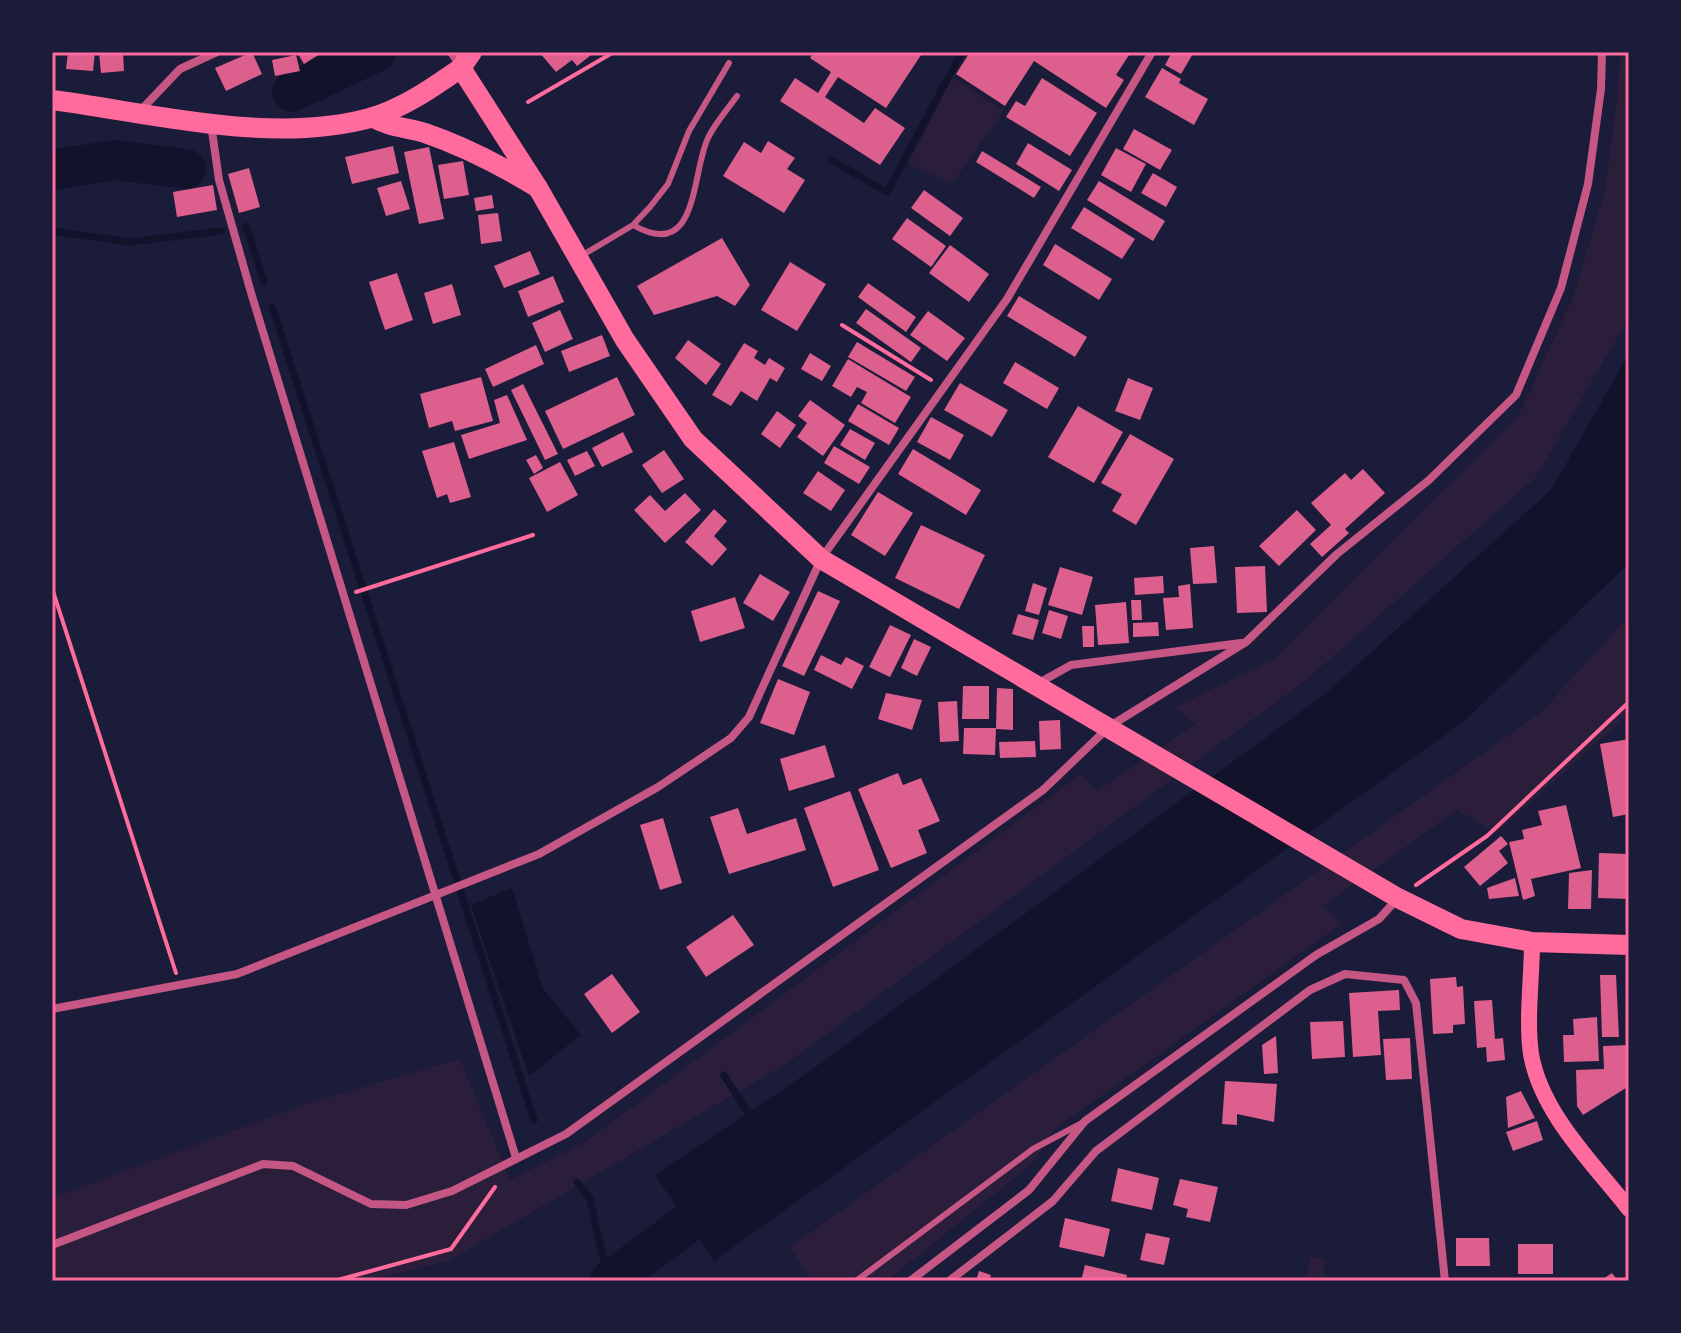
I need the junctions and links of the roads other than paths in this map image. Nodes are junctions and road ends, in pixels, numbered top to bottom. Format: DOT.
graph roads {
  1 [pos="217,52"];
  2 [pos="1152,52"];
  3 [pos="1602,52"];
  4 [pos="461,57"];
  5 [pos="729,63"];
  6 [pos="737,96"];
  7 [pos="52,100"];
  8 [pos="140,112"];
  9 [pos="372,117"];
  10 [pos="211,122"];
  11 [pos="538,188"];
  12 [pos="633,225"];
  13 [pos="578,258"];
  14 [pos="821,559"];
  15 [pos="1246,642"];
  16 [pos="1037,684"];
  17 [pos="1110,726"];
  18 [pos="436,896"];
  19 [pos="1398,898"];
  20 [pos="1532,942"];
  21 [pos="1629,945"];
  22 [pos="52,1009"];
  23 [pos="1085,1121"];
  24 [pos="516,1158"];
  25 [pos="1629,1209"];
  26 [pos="52,1245"];
  27 [pos="856,1281"];
  28 [pos="910,1281"];
  29 [pos="949,1281"];
  30 [pos="1445,1281"];
  1 -- 8 [label="street"];
  2 -- 14 [label="street"];
  3 -- 15 [label="street"];
  4 -- 9 [label="main road"];
  4 -- 11 [label="main road"];
  5 -- 12 [label="lane"];
  6 -- 12 [label="lane"];
  7 -- 8 [label="main road"];
  8 -- 10 [label="main road"];
  9 -- 10 [label="main road"];
  9 -- 11 [label="main road"];
  10 -- 18 [label="street"];
  11 -- 13 [label="main road"];
  12 -- 13 [label="lane"];
  13 -- 14 [label="main road"];
  14 -- 16 [label="main road"];
  14 -- 18 [label="street"];
  15 -- 16 [label="street"];
  15 -- 17 [label="street"];
  16 -- 17 [label="main road"];
  17 -- 19 [label="main road"];
  17 -- 24 [label="street"];
  18 -- 22 [label="street"];
  18 -- 24 [label="street"];
  19 -- 20 [label="main road"];
  19 -- 23 [label="street"];
  20 -- 21 [label="main road"];
  20 -- 25 [label="main road"];
  23 -- 27 [label="lane"];
  23 -- 28 [label="street"];
  24 -- 26 [label="street"];
  29 -- 30 [label="street"];
}
